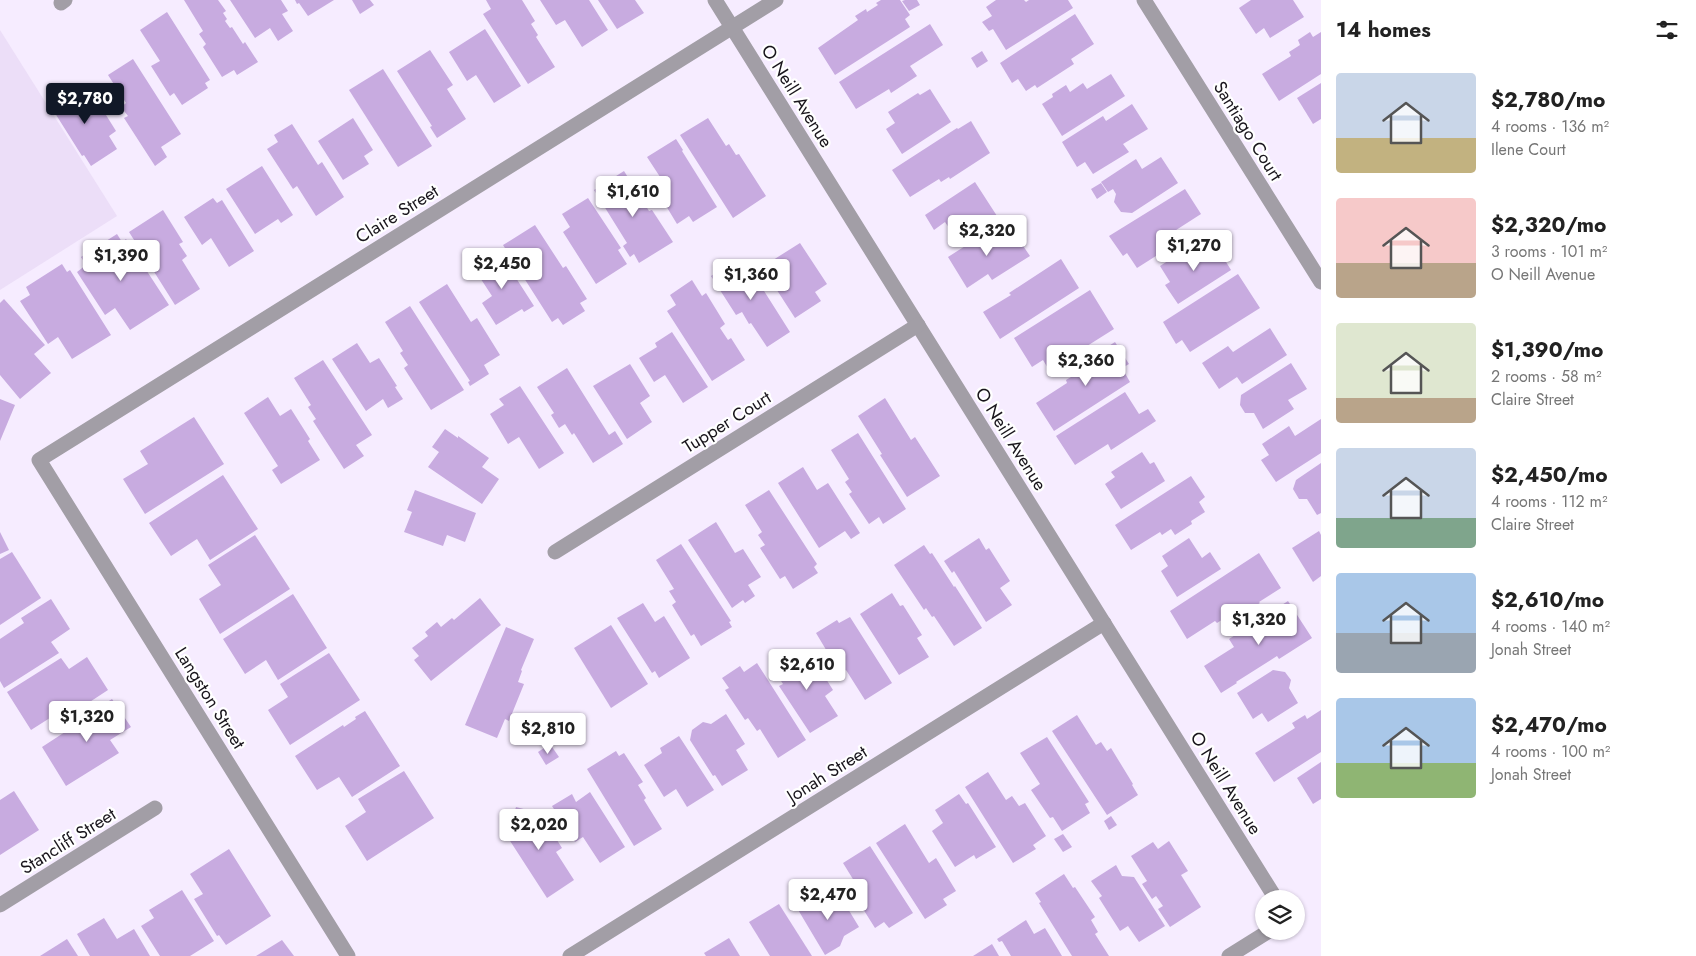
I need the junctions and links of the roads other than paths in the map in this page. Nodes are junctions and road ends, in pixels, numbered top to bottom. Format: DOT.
graph roads {
  1 [pos="715,0"];
  2 [pos="776,0"];
  3 [pos="1144,0"];
  4 [pos="732,27"];
  5 [pos="1321,282"];
  6 [pos="918,325"];
  7 [pos="39,460"];
  8 [pos="555,552"];
  9 [pos="1104,623"];
  10 [pos="155,808"];
  11 [pos="1270,890"];
  12 [pos="0,905"];
  13 [pos="1255,940"];
  14 [pos="348,956"];
  15 [pos="570,956"];
  16 [pos="1229,956"];
  1 -- 4 [label="street, O Neill Avenue"];
  2 -- 4 [label="street, Claire Street"];
  3 -- 5 [label="street, Santiago Court"];
  4 -- 6 [label="street, O Neill Avenue"];
  4 -- 7 [label="street, Claire Street"];
  6 -- 8 [label="street, Tupper Court"];
  6 -- 9 [label="street, O Neill Avenue"];
  7 -- 14 [label="street, Langston Street"];
  9 -- 11 [label="street, O Neill Avenue"];
  9 -- 15 [label="street, Jonah Street"];
  10 -- 12 [label="street, Stancliff Street"];
  13 -- 16 [label="street"];
}
